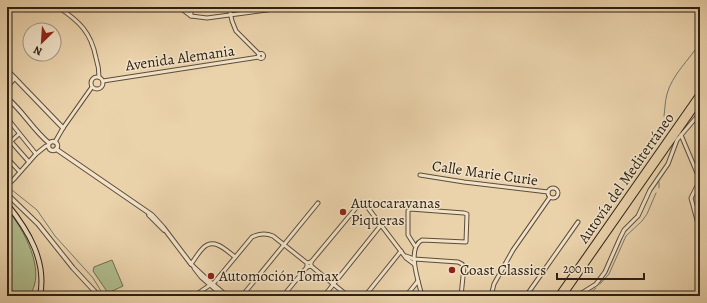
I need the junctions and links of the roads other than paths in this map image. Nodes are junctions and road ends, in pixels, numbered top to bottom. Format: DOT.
graph roads {
  1 [pos="58,7"];
  2 [pos="178,7"];
  3 [pos="191,7"];
  4 [pos="229,7"];
  5 [pos="289,7"];
  6 [pos="230,15"];
  7 [pos="191,16"];
  8 [pos="7,70"];
  9 [pos="99,77"];
  10 [pos="15,78"];
  11 [pos="103,81"];
  12 [pos="7,87"];
  13 [pos="92,87"];
  14 [pos="700,93"];
  15 [pos="7,98"];
  16 [pos="700,100"];
  17 [pos="700,113"];
  18 [pos="697,116"];
  19 [pos="7,118"];
  20 [pos="700,120"];
  21 [pos="63,128"];
  22 [pos="19,134"];
  23 [pos="682,134"];
  24 [pos="7,137"];
  25 [pos="11,142"];
  26 [pos="56,142"];
  27 [pos="7,145"];
  28 [pos="49,145"];
  29 [pos="56,149"];
  30 [pos="36,154"];
  31 [pos="7,158"];
  32 [pos="29,162"];
  33 [pos="20,172"];
  34 [pos="420,175"];
  35 [pos="7,176"];
  36 [pos="548,192"];
  37 [pos="7,194"];
  38 [pos="550,197"];
  39 [pos="318,203"];
  40 [pos="7,204"];
  41 [pos="12,210"];
  42 [pos="7,212"];
  43 [pos="578,222"];
  44 [pos="381,225"];
  45 [pos="700,231"];
  46 [pos="285,245"];
  47 [pos="415,246"];
  48 [pos="402,251"];
  49 [pos="404,255"];
  50 [pos="235,257"];
  51 [pos="414,259"];
  52 [pos="191,264"];
  53 [pos="309,264"];
  54 [pos="415,265"];
  55 [pos="418,281"];
  56 [pos="334,284"];
  57 [pos="211,285"];
  58 [pos="220,293"];
  59 [pos="39,296"];
  60 [pos="99,296"];
  61 [pos="194,296"];
  62 [pos="216,296"];
  63 [pos="223,296"];
  64 [pos="227,296"];
  65 [pos="242,296"];
  66 [pos="283,296"];
  67 [pos="324,296"];
  68 [pos="348,296"];
  69 [pos="365,296"];
  70 [pos="406,296"];
  71 [pos="422,296"];
  72 [pos="461,296"];
  73 [pos="491,296"];
  74 [pos="526,296"];
  75 [pos="558,296"];
  76 [pos="563,296"];
  77 [pos="577,296"];
  1 -- 9 [label="street"];
  2 -- 7 [label="street"];
  3 -- 7 [label="street"];
  4 -- 6 [label="street"];
  5 -- 6 [label="street"];
  6 -- 7 [label="street"];
  6 -- 11 [label="street, Avenida Alemania"];
  8 -- 10 [label="street"];
  9 -- 11 [label="street"];
  9 -- 13 [label="street"];
  10 -- 12 [label="street"];
  10 -- 21 [label="street"];
  11 -- 13 [label="street"];
  13 -- 21 [label="street"];
  14 -- 75 [label="highway, Autovía del Mediterráneo"];
  15 -- 28 [label="street"];
  16 -- 76 [label="highway, Autovía del Mediterráneo"];
  17 -- 18 [label="street"];
  18 -- 20 [label="street"];
  18 -- 23 [label="street"];
  19 -- 22 [label="street"];
  21 -- 26 [label="street"];
  22 -- 25 [label="street"];
  22 -- 30 [label="street"];
  23 -- 45 [label="street"];
  23 -- 77 [label="street"];
  24 -- 25 [label="street"];
  25 -- 27 [label="street"];
  25 -- 32 [label="street"];
  26 -- 28 [label="street"];
  26 -- 29 [label="street"];
  28 -- 29 [label="street"];
  28 -- 30 [label="street"];
  29 -- 52 [label="street"];
  30 -- 32 [label="street"];
  31 -- 33 [label="street"];
  32 -- 33 [label="street"];
  33 -- 35 [label="street"];
  34 -- 36 [label="street, Calle Marie Curie"];
  36 -- 38 [label="street"];
  36 -- 38 [label="street"];
  37 -- 60 [label="street"];
  38 -- 73 [label="street"];
  39 -- 46 [label="street"];
  40 -- 41 [label="main road"];
  41 -- 42 [label="street"];
  41 -- 59 [label="main road"];
  43 -- 74 [label="street"];
  44 -- 48 [label="street"];
  44 -- 53 [label="street"];
  44 -- 56 [label="street"];
  46 -- 50 [label="street"];
  46 -- 53 [label="street"];
  46 -- 65 [label="street"];
  47 -- 47 [label="street"];
  47 -- 51 [label="street"];
  48 -- 49 [label="street"];
  48 -- 69 [label="street"];
  49 -- 51 [label="street"];
  49 -- 54 [label="street"];
  50 -- 52 [label="street"];
  50 -- 57 [label="street"];
  51 -- 54 [label="street"];
  51 -- 72 [label="street"];
  52 -- 57 [label="street"];
  52 -- 57 [label="street"];
  53 -- 56 [label="street"];
  53 -- 66 [label="street"];
  54 -- 55 [label="street"];
  55 -- 70 [label="street"];
  55 -- 71 [label="street"];
  56 -- 67 [label="street"];
  56 -- 68 [label="street"];
  57 -- 58 [label="street"];
  57 -- 61 [label="street"];
  57 -- 64 [label="street"];
  58 -- 62 [label="street"];
  58 -- 63 [label="street"];
}
